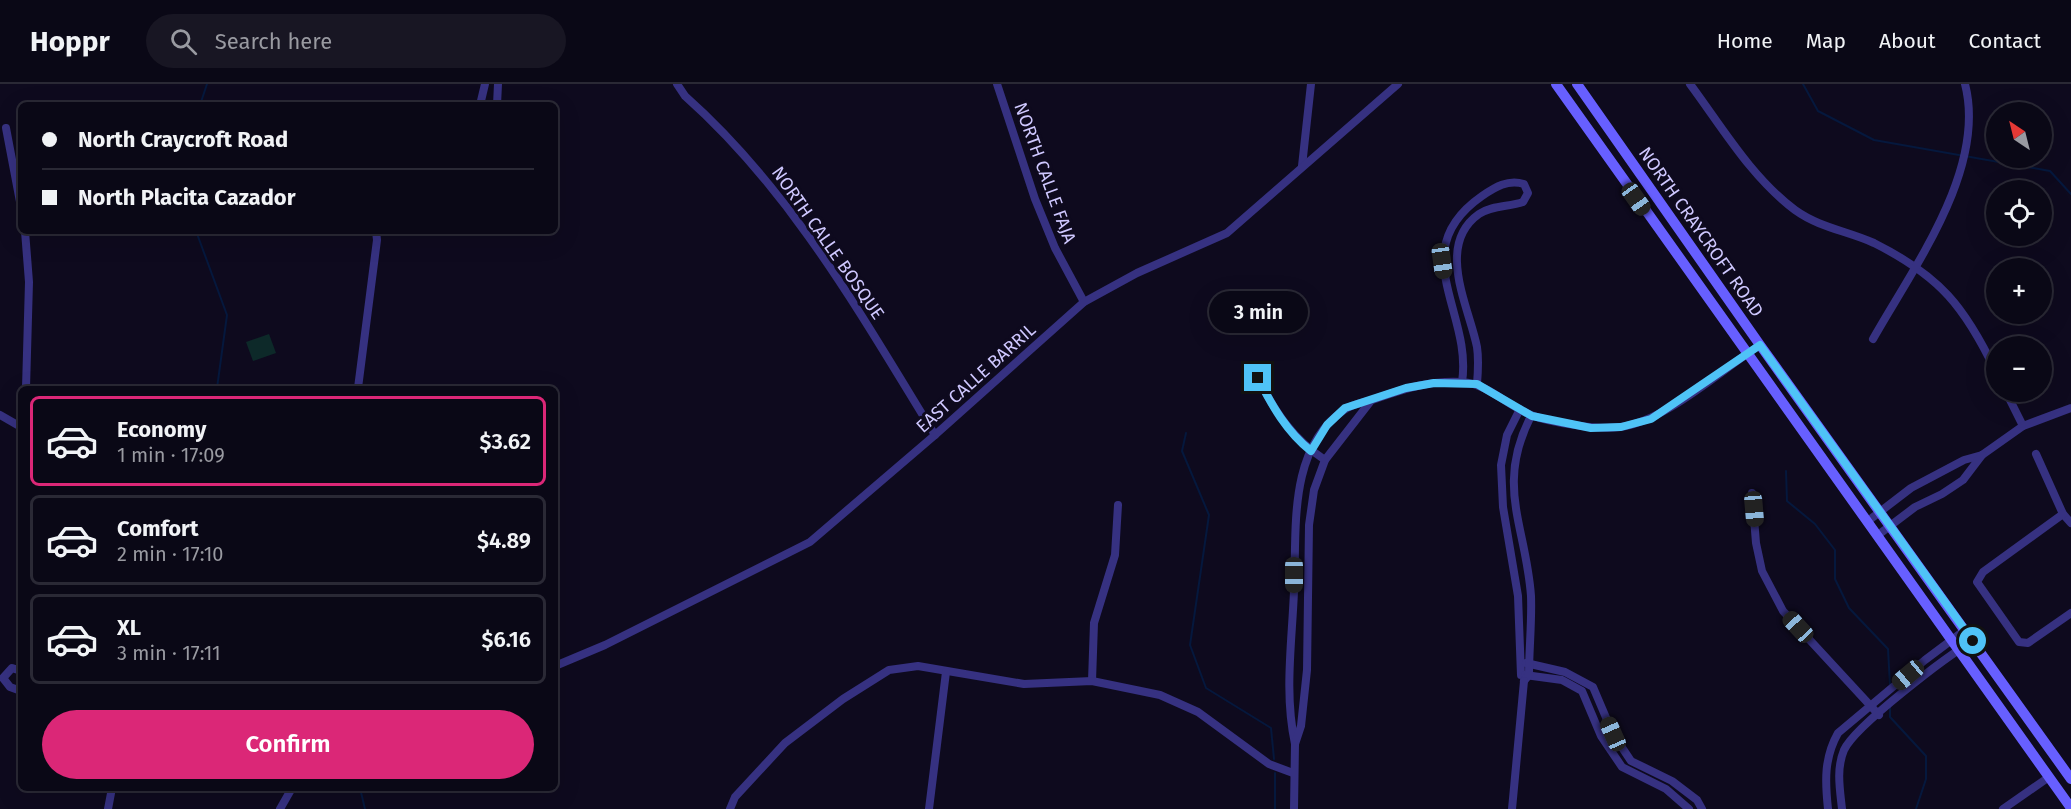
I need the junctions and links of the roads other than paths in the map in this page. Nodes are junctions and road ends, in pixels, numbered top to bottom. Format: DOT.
graph roads {
  1 [pos="485,84"];
  2 [pos="498,84"];
  3 [pos="677,84"];
  4 [pos="997,84"];
  5 [pos="1311,84"];
  6 [pos="1398,84"];
  7 [pos="1556,84"];
  8 [pos="1577,84"];
  9 [pos="1690,84"];
  10 [pos="1965,84"];
  11 [pos="481,102"];
  12 [pos="497,102"];
  13 [pos="6,128"];
  14 [pos="1302,166"];
  15 [pos="18,191"];
  16 [pos="25,234"];
  17 [pos="376,234"];
  18 [pos="1913,266"];
  19 [pos="1084,302"];
  20 [pos="1873,339"];
  21 [pos="1760,345"];
  22 [pos="1986,352"];
  23 [pos="1747,353"];
  24 [pos="1258,378"];
  25 [pos="1462,382"];
  26 [pos="1477,384"];
  27 [pos="26,386"];
  28 [pos="358,386"];
  29 [pos="1370,401"];
  30 [pos="2011,402"];
  31 [pos="2071,408"];
  32 [pos="1520,409"];
  33 [pos="0,415"];
  34 [pos="1532,416"];
  35 [pos="18,425"];
  36 [pos="2023,426"];
  37 [pos="935,435"];
  38 [pos="1311,451"];
  39 [pos="2036,454"];
  40 [pos="1982,455"];
  41 [pos="1324,460"];
  42 [pos="1752,493"];
  43 [pos="1118,505"];
  44 [pos="1880,512"];
  45 [pos="2063,514"];
  46 [pos="1868,521"];
  47 [pos="2071,523"];
  48 [pos="1890,526"];
  49 [pos="1878,535"];
  50 [pos="1509,540"];
  51 [pos="1521,542"];
  52 [pos="2071,613"];
  53 [pos="1965,630"];
  54 [pos="1973,641"];
  55 [pos="1955,645"];
  56 [pos="1525,663"];
  57 [pos="558,665"];
  58 [pos="18,669"];
  59 [pos="946,672"];
  60 [pos="1525,677"];
  61 [pos="1092,681"];
  62 [pos="18,690"];
  63 [pos="1870,706"];
  64 [pos="1879,715"];
  65 [pos="1295,744"];
  66 [pos="1293,773"];
  67 [pos="2049,777"];
  68 [pos="2071,779"];
  69 [pos="111,791"];
  70 [pos="290,791"];
  71 [pos="2071,808"];
  72 [pos="108,809"];
  73 [pos="280,809"];
  74 [pos="730,809"];
  75 [pos="929,809"];
  76 [pos="1294,809"];
  77 [pos="1512,809"];
  78 [pos="1689,809"];
  79 [pos="1702,809"];
  80 [pos="1828,809"];
  81 [pos="1842,809"];
  82 [pos="2003,809"];
  1 -- 11 [label="street"];
  2 -- 12 [label="street"];
  3 -- 37 [label="street, NORTH CALLE BOSQUE"];
  4 -- 19 [label="street, NORTH CALLE FAJA"];
  5 -- 14 [label="street"];
  6 -- 14 [label="street, EAST CALLE BARRIL"];
  7 -- 23 [label="main road, NORTH CRAYCROFT ROAD"];
  8 -- 21 [label="main road, NORTH CRAYCROFT ROAD"];
  9 -- 18 [label="street"];
  10 -- 18 [label="street"];
  13 -- 15 [label="street"];
  14 -- 19 [label="street, EAST CALLE BARRIL"];
  16 -- 27 [label="street"];
  17 -- 28 [label="street"];
  18 -- 20 [label="street"];
  18 -- 22 [label="street"];
  19 -- 37 [label="street, EAST CALLE BARRIL"];
  21 -- 23 [label="street"];
  21 -- 44 [label="main road, NORTH CRAYCROFT ROAD"];
  23 -- 34 [label="street"];
  23 -- 46 [label="main road, NORTH CRAYCROFT ROAD"];
  24 -- 38 [label="street"];
  25 -- 26 [label="street"];
  25 -- 26 [label="street"];
  25 -- 29 [label="street"];
  26 -- 32 [label="street"];
  29 -- 38 [label="street"];
  29 -- 41 [label="street"];
  30 -- 36 [label="street"];
  31 -- 36 [label="street"];
  32 -- 34 [label="street"];
  32 -- 50 [label="street"];
  33 -- 35 [label="street"];
  34 -- 51 [label="street"];
  36 -- 40 [label="street"];
  37 -- 57 [label="street, EAST CALLE BARRIL"];
  38 -- 41 [label="street"];
  38 -- 65 [label="street"];
  39 -- 45 [label="street"];
  40 -- 44 [label="street"];
  40 -- 48 [label="street"];
  41 -- 65 [label="street"];
  42 -- 63 [label="street"];
  43 -- 61 [label="street"];
  44 -- 46 [label="street"];
  44 -- 48 [label="main road, NORTH CRAYCROFT ROAD"];
  45 -- 47 [label="street"];
  45 -- 52 [label="street"];
  46 -- 49 [label="main road, NORTH CRAYCROFT ROAD"];
  48 -- 49 [label="street"];
  48 -- 53 [label="main road, NORTH CRAYCROFT ROAD"];
  49 -- 55 [label="main road, NORTH CRAYCROFT ROAD"];
  50 -- 51 [label="street"];
  50 -- 56 [label="street"];
  51 -- 56 [label="street"];
  53 -- 54 [label="main road, NORTH CRAYCROFT ROAD"];
  53 -- 55 [label="street"];
  54 -- 55 [label="street"];
  54 -- 68 [label="main road, NORTH CRAYCROFT ROAD"];
  55 -- 63 [label="street"];
  55 -- 64 [label="street"];
  55 -- 67 [label="main road, NORTH CRAYCROFT ROAD"];
  56 -- 60 [label="street"];
  56 -- 79 [label="street"];
  58 -- 62 [label="street"];
  59 -- 61 [label="street"];
  59 -- 74 [label="street"];
  59 -- 75 [label="street"];
  60 -- 77 [label="street"];
  60 -- 78 [label="street"];
  61 -- 66 [label="street"];
  63 -- 64 [label="street"];
  63 -- 80 [label="street"];
  64 -- 81 [label="street"];
  65 -- 66 [label="street"];
  66 -- 76 [label="street"];
  67 -- 71 [label="main road, NORTH CRAYCROFT ROAD"];
  67 -- 82 [label="street"];
  69 -- 72 [label="street"];
  70 -- 73 [label="street"];
}
